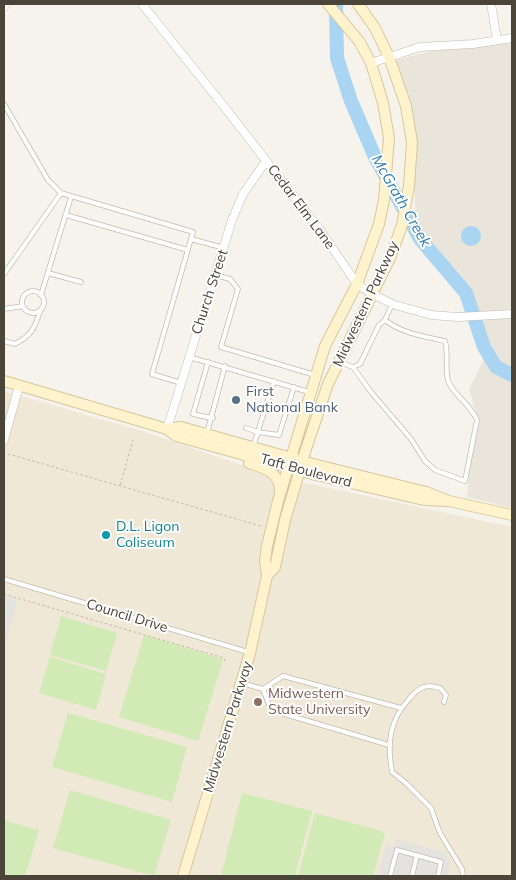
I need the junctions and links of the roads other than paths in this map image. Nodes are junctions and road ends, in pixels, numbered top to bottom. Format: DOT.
graph roads {
  1 [pos="6,4"];
  2 [pos="142,4"];
  3 [pos="328,4"];
  4 [pos="358,4"];
  5 [pos="491,4"];
  6 [pos="4,7"];
  7 [pos="512,38"];
  8 [pos="497,40"];
  9 [pos="389,57"];
  10 [pos="371,63"];
  11 [pos="4,104"];
  12 [pos="266,161"];
  13 [pos="61,193"];
  14 [pos="72,196"];
  15 [pos="66,215"];
  16 [pos="191,239"];
  17 [pos="224,248"];
  18 [pos="188,250"];
  19 [pos="48,273"];
  20 [pos="4,274"];
  21 [pos="215,275"];
  22 [pos="81,282"];
  23 [pos="357,284"];
  24 [pos="41,294"];
  25 [pos="372,294"];
  26 [pos="392,304"];
  27 [pos="23,306"];
  28 [pos="4,310"];
  29 [pos="40,311"];
  30 [pos="512,314"];
  31 [pos="385,320"];
  32 [pos="4,341"];
  33 [pos="189,357"];
  34 [pos="208,362"];
  35 [pos="339,362"];
  36 [pos="225,366"];
  37 [pos="353,367"];
  38 [pos="317,376"];
  39 [pos="4,381"];
  40 [pos="274,381"];
  41 [pos="181,383"];
  42 [pos="19,386"];
  43 [pos="294,387"];
  44 [pos="312,393"];
  45 [pos="212,418"];
  46 [pos="246,428"];
  47 [pos="167,429"];
  48 [pos="258,432"];
  49 [pos="207,434"];
  50 [pos="188,439"];
  51 [pos="4,440"];
  52 [pos="253,447"];
  53 [pos="290,463"];
  54 [pos="301,466"];
  55 [pos="280,494"];
  56 [pos="512,515"];
  57 [pos="267,576"];
  58 [pos="4,579"];
  59 [pos="250,653"];
  60 [pos="242,683"];
  61 [pos="263,689"];
  62 [pos="444,702"];
  63 [pos="402,708"];
  64 [pos="389,745"];
  65 [pos="417,855"];
  66 [pos="183,876"];
  67 [pos="390,876"];
  68 [pos="412,876"];
  69 [pos="438,876"];
  70 [pos="463,876"];
  1 -- 6 [label="street"];
  2 -- 12 [label="street, Cedar Elm Lane"];
  3 -- 10 [label="main road, Midwestern Parkway"];
  4 -- 9 [label="main road, Midwestern Parkway"];
  5 -- 8 [label="street"];
  7 -- 8 [label="street"];
  8 -- 9 [label="street"];
  9 -- 10 [label="street"];
  9 -- 25 [label="main road, Midwestern Parkway"];
  10 -- 23 [label="main road, Midwestern Parkway"];
  11 -- 13 [label="lane"];
  12 -- 17 [label="street, Church Street"];
  12 -- 23 [label="street, Cedar Elm Lane"];
  13 -- 14 [label="lane"];
  13 -- 20 [label="lane"];
  14 -- 15 [label="lane"];
  14 -- 16 [label="lane"];
  15 -- 18 [label="lane"];
  15 -- 19 [label="lane"];
  16 -- 17 [label="lane"];
  16 -- 18 [label="lane"];
  17 -- 21 [label="street, Church Street"];
  18 -- 41 [label="lane"];
  19 -- 22 [label="lane"];
  19 -- 24 [label="lane"];
  21 -- 33 [label="street, Church Street"];
  21 -- 38 [label="lane"];
  23 -- 25 [label="street, Cedar Elm Lane"];
  23 -- 38 [label="main road, Midwestern Parkway"];
  24 -- 27 [label="lane"];
  24 -- 29 [label="lane"];
  25 -- 26 [label="street, Cedar Elm Lane"];
  25 -- 35 [label="main road, Midwestern Parkway"];
  26 -- 30 [label="street, Cedar Elm Lane"];
  26 -- 31 [label="lane"];
  27 -- 28 [label="lane"];
  27 -- 29 [label="lane"];
  29 -- 32 [label="lane"];
  31 -- 37 [label="lane"];
  31 -- 37 [label="lane"];
  33 -- 34 [label="lane"];
  33 -- 41 [label="street, Church Street"];
  34 -- 36 [label="lane"];
  34 -- 45 [label="lane"];
  35 -- 37 [label="lane"];
  35 -- 54 [label="main road, Midwestern Parkway"];
  36 -- 40 [label="lane"];
  36 -- 45 [label="lane"];
  38 -- 44 [label="main road, Midwestern Parkway"];
  39 -- 42 [label="main road, Taft Boulevard"];
  40 -- 43 [label="lane"];
  40 -- 48 [label="lane"];
  41 -- 47 [label="street, Church Street"];
  42 -- 47 [label="main road, Taft Boulevard"];
  42 -- 51 [label="street"];
  43 -- 44 [label="lane"];
  43 -- 48 [label="lane"];
  44 -- 53 [label="main road, Midwestern Parkway"];
  45 -- 49 [label="lane"];
  46 -- 48 [label="lane"];
  47 -- 49 [label="main road, Taft Boulevard"];
  47 -- 50 [label="main road, Taft Boulevard"];
  48 -- 52 [label="lane"];
  49 -- 52 [label="main road, Taft Boulevard"];
  50 -- 53 [label="main road, Taft Boulevard"];
  50 -- 55 [label="main road"];
  52 -- 53 [label="main road, Taft Boulevard"];
  53 -- 54 [label="main road, Taft Boulevard"];
  53 -- 55 [label="main road, Midwestern Parkway"];
  54 -- 56 [label="main road, Taft Boulevard"];
  54 -- 57 [label="main road, Midwestern Parkway"];
  55 -- 57 [label="main road, Midwestern Parkway"];
  57 -- 59 [label="main road, Midwestern Parkway"];
  58 -- 59 [label="lane, Council Drive"];
  59 -- 60 [label="main road, Midwestern Parkway"];
  60 -- 61 [label="lane"];
  60 -- 66 [label="main road, Midwestern Parkway"];
  61 -- 63 [label="lane"];
  61 -- 64 [label="lane"];
  62 -- 63 [label="lane"];
  63 -- 64 [label="lane"];
  64 -- 70 [label="lane"];
  65 -- 67 [label="lane"];
  65 -- 68 [label="lane"];
  65 -- 69 [label="lane"];
}
